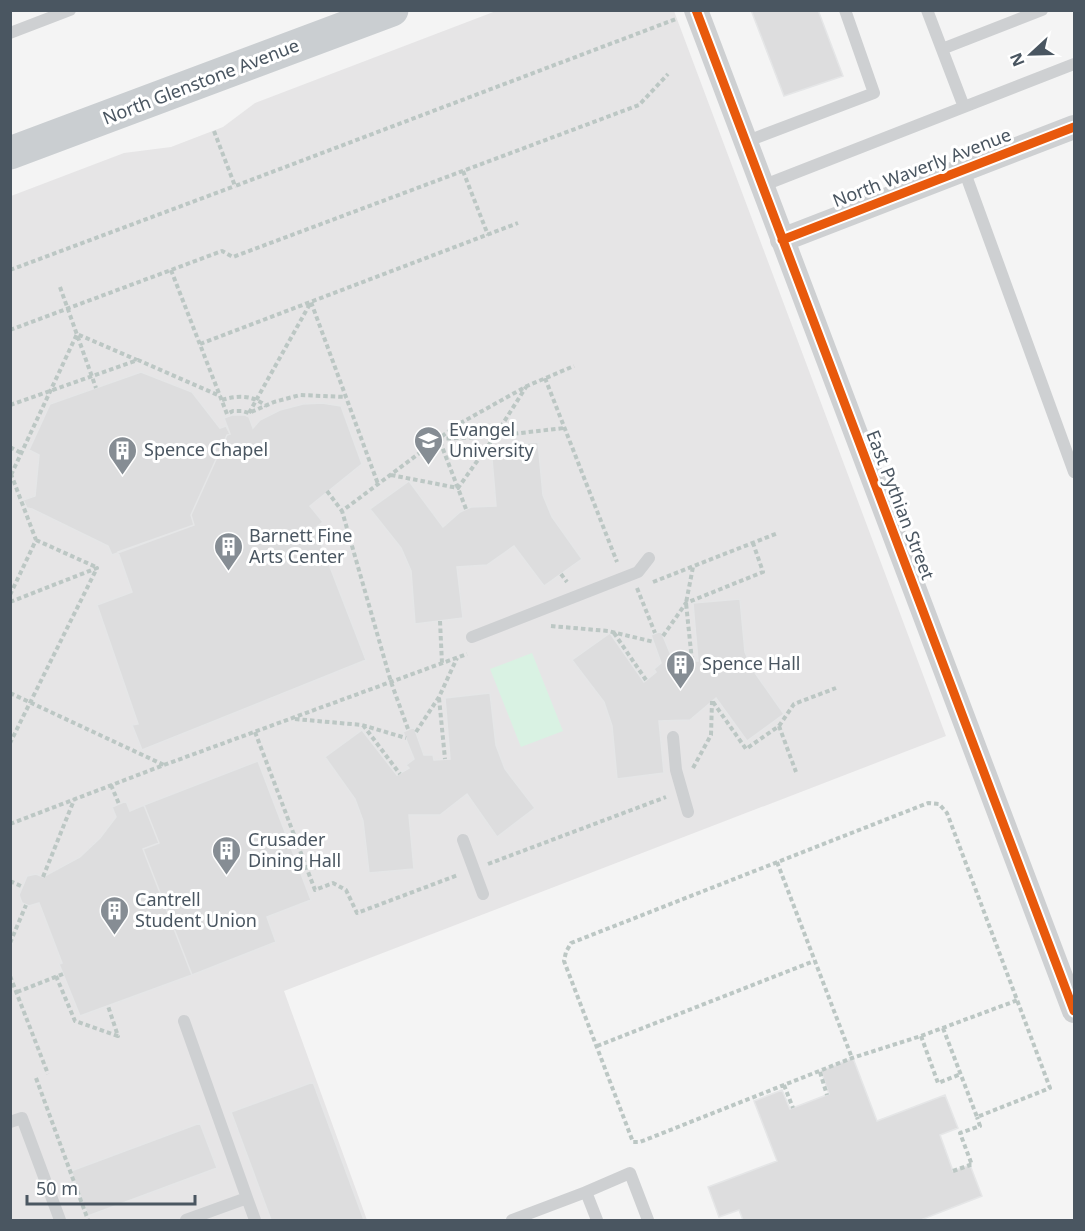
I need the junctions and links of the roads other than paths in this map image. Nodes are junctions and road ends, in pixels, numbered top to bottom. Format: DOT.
graph roads {
  1 [pos="69,10"];
  2 [pos="392,10"];
  3 [pos="845,10"];
  4 [pos="927,10"];
  5 [pos="1042,10"];
  6 [pos="686,14"];
  7 [pos="10,33"];
  8 [pos="942,50"];
  9 [pos="1074,64"];
  10 [pos="964,107"];
  11 [pos="1074,127"];
  12 [pos="745,142"];
  13 [pos="10,153"];
  14 [pos="964,170"];
  15 [pos="762,186"];
  16 [pos="782,240"];
  17 [pos="1074,472"];
  18 [pos="649,558"];
  19 [pos="472,637"];
  20 [pos="674,738"];
  21 [pos="688,812"];
  22 [pos="463,840"];
  23 [pos="483,894"];
  24 [pos="1074,1011"];
  25 [pos="184,1021"];
  26 [pos="10,1122"];
  27 [pos="586,1192"];
  28 [pos="247,1198"];
  29 [pos="60,1221"];
  30 [pos="186,1221"];
  31 [pos="255,1221"];
  32 [pos="512,1221"];
  33 [pos="597,1221"];
  34 [pos="648,1221"];
  1 -- 7 [label="lane"];
  2 -- 13 [label="main road, North Glenstone Avenue"];
  3 -- 12 [label="lane"];
  4 -- 8 [label="lane"];
  5 -- 8 [label="lane"];
  6 -- 12 [label="street, East Pythian Street"];
  8 -- 10 [label="lane"];
  9 -- 10 [label="lane"];
  10 -- 15 [label="lane"];
  11 -- 14 [label="street, North Waverly Avenue"];
  12 -- 15 [label="street, East Pythian Street"];
  14 -- 16 [label="street, North Waverly Avenue"];
  14 -- 17 [label="lane"];
  15 -- 16 [label="street, East Pythian Street"];
  16 -- 24 [label="street, East Pythian Street"];
  18 -- 19 [label="lane"];
  20 -- 21 [label="lane"];
  22 -- 23 [label="lane"];
  25 -- 28 [label="lane"];
  26 -- 29 [label="lane"];
  27 -- 32 [label="lane"];
  27 -- 33 [label="lane"];
  27 -- 34 [label="lane"];
  28 -- 30 [label="lane"];
  28 -- 31 [label="lane"];
}
